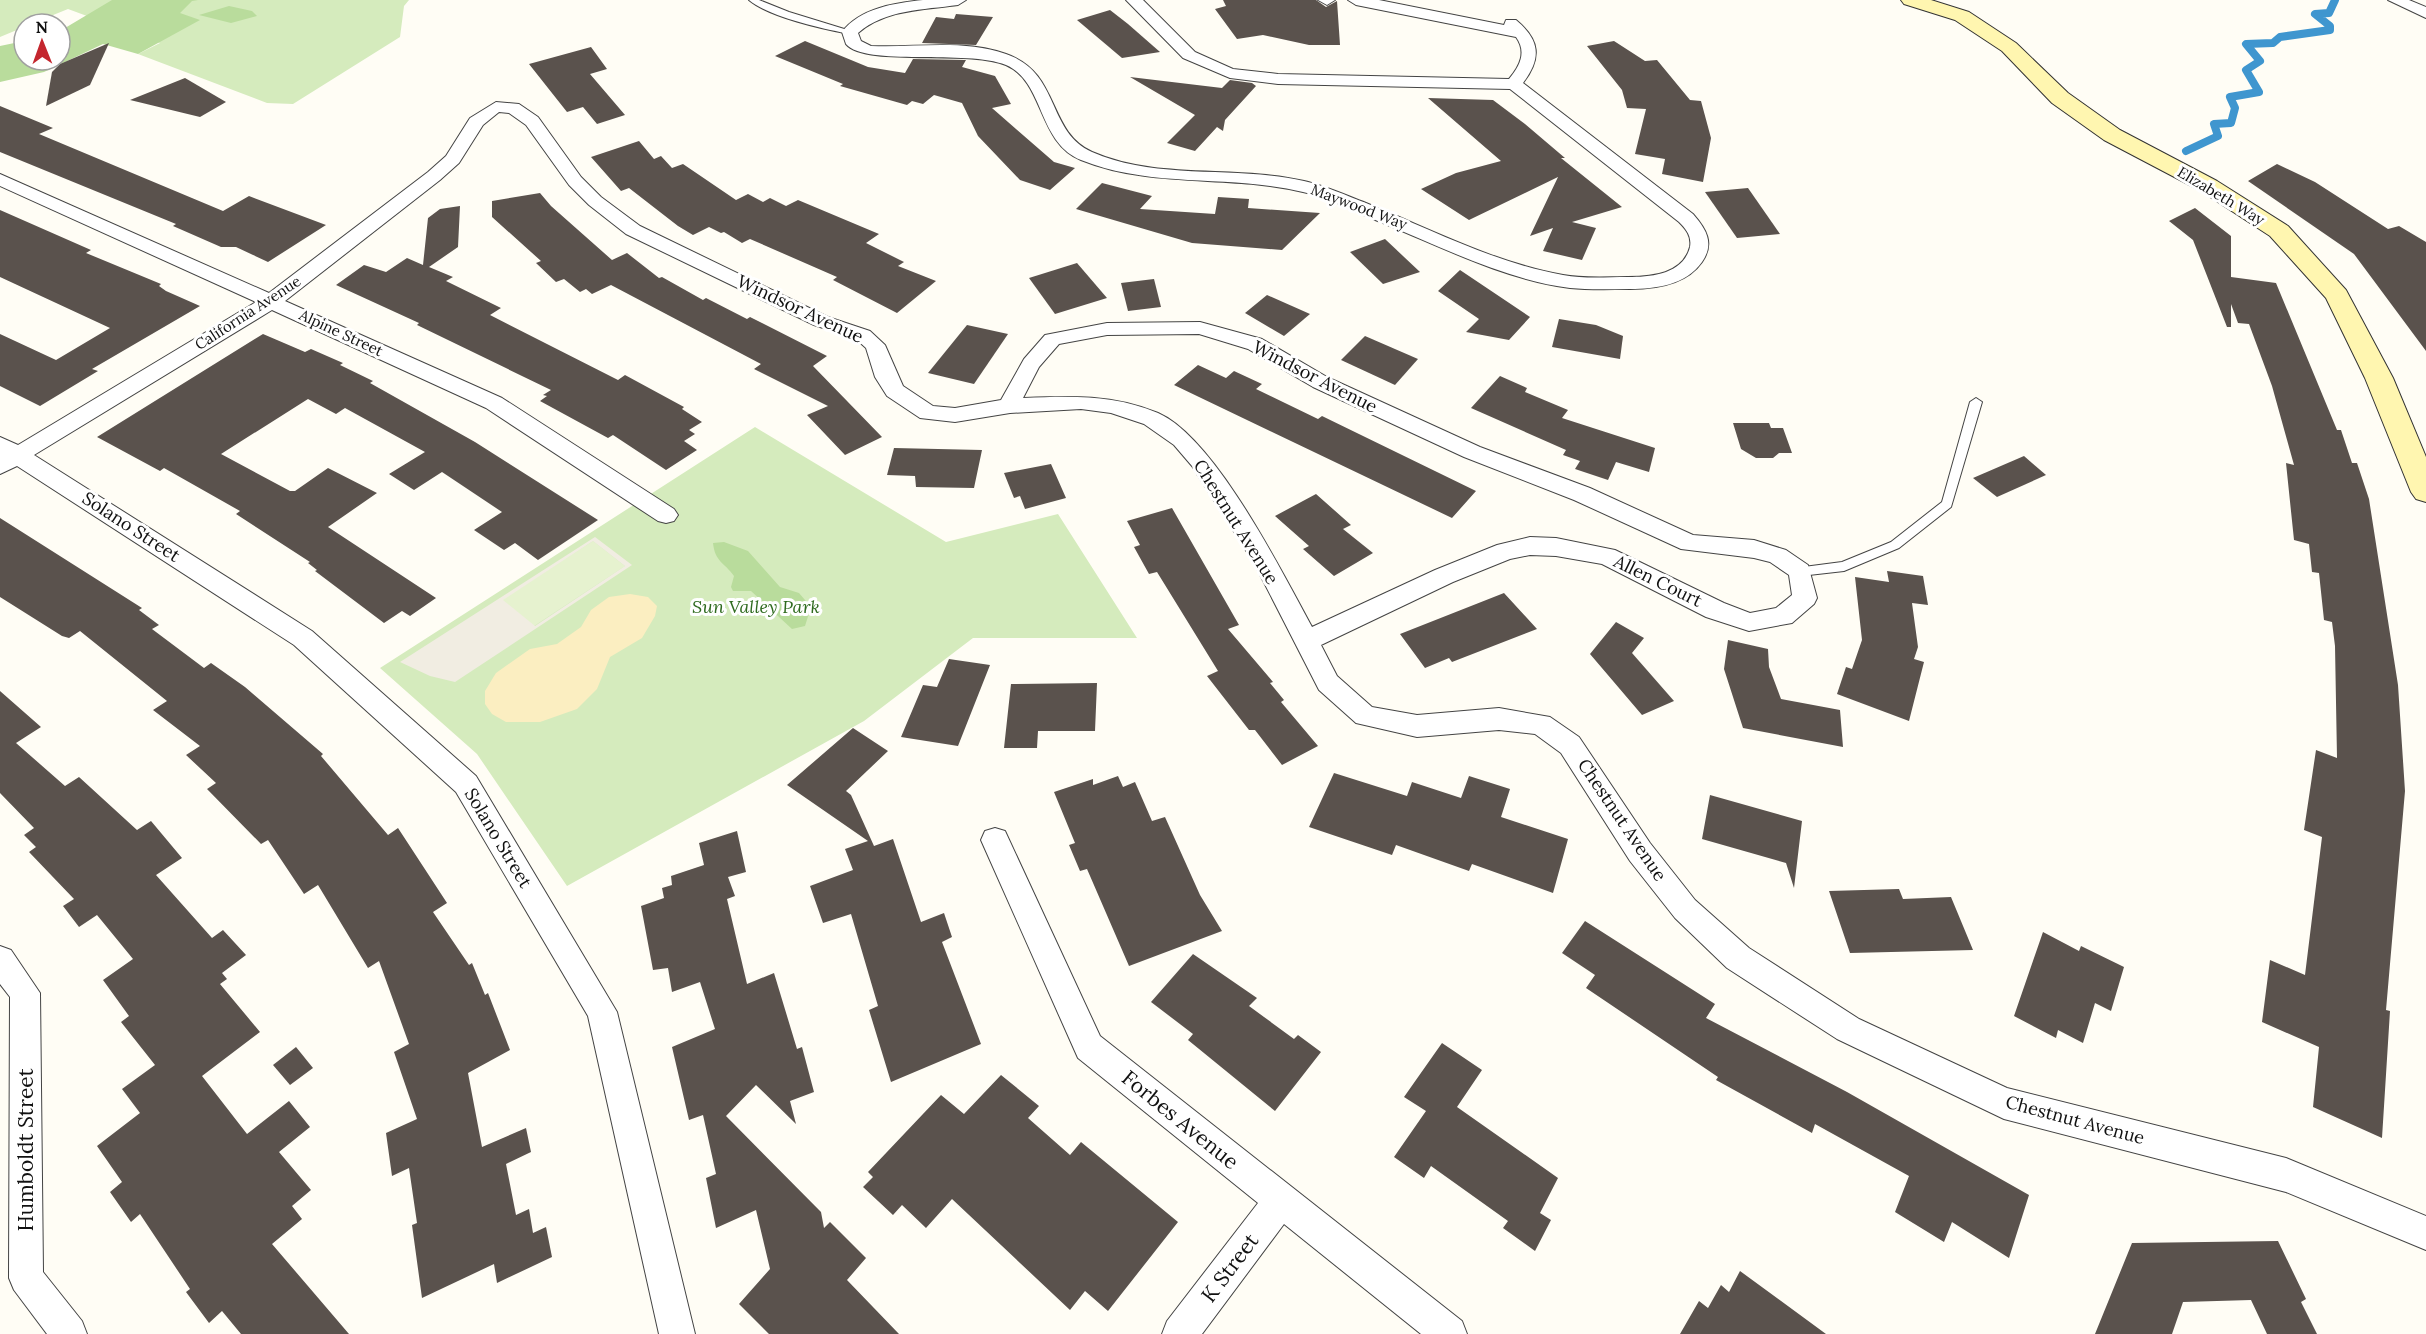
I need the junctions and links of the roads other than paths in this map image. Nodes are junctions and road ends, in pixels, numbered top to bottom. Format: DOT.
graph roads {
  1 [pos="753,0"];
  2 [pos="958,0"];
  3 [pos="1134,0"];
  4 [pos="1356,0"];
  5 [pos="1436,0"];
  6 [pos="1911,0"];
  7 [pos="2396,0"];
  8 [pos="2426,13"];
  9 [pos="850,32"];
  10 [pos="1522,33"];
  11 [pos="1514,84"];
  12 [pos="471,130"];
  13 [pos="0,179"];
  14 [pos="272,301"];
  15 [pos="1976,402"];
  16 [pos="1010,406"];
  17 [pos="6,455"];
  18 [pos="2426,492"];
  19 [pos="666,515"];
  20 [pos="1800,571"];
  21 [pos="1306,641"];
  22 [pos="995,840"];
  23 [pos="0,960"];
  24 [pos="1280,1202"];
  25 [pos="2426,1233"];
  26 [pos="69,1334"];
  27 [pos="677,1334"];
  28 [pos="1180,1334"];
  29 [pos="1449,1334"];
  1 -- 9 [label="lane"];
  2 -- 9 [label="street"];
  3 -- 11 [label="street"];
  4 -- 10 [label="street"];
  5 -- 10 [label="street"];
  6 -- 18 [label="street, Elizabeth Way"];
  7 -- 8 [label="street"];
  9 -- 11 [label="street, Maywood Way"];
  10 -- 11 [label="street"];
  12 -- 14 [label="street, California Avenue"];
  12 -- 16 [label="street, Windsor Avenue"];
  13 -- 14 [label="street, Alpine Street"];
  14 -- 17 [label="street, California Avenue"];
  14 -- 19 [label="street, Alpine Street"];
  15 -- 20 [label="lane"];
  16 -- 20 [label="street, Windsor Avenue"];
  16 -- 21 [label="street, Chestnut Avenue"];
  17 -- 27 [label="street, Solano Street"];
  20 -- 21 [label="street, Allen Court"];
  21 -- 25 [label="street, Chestnut Avenue"];
  22 -- 24 [label="street, Forbes Avenue"];
  23 -- 26 [label="street, Humboldt Street"];
  24 -- 28 [label="street, K Street"];
  24 -- 29 [label="street, Forbes Avenue"];
}
